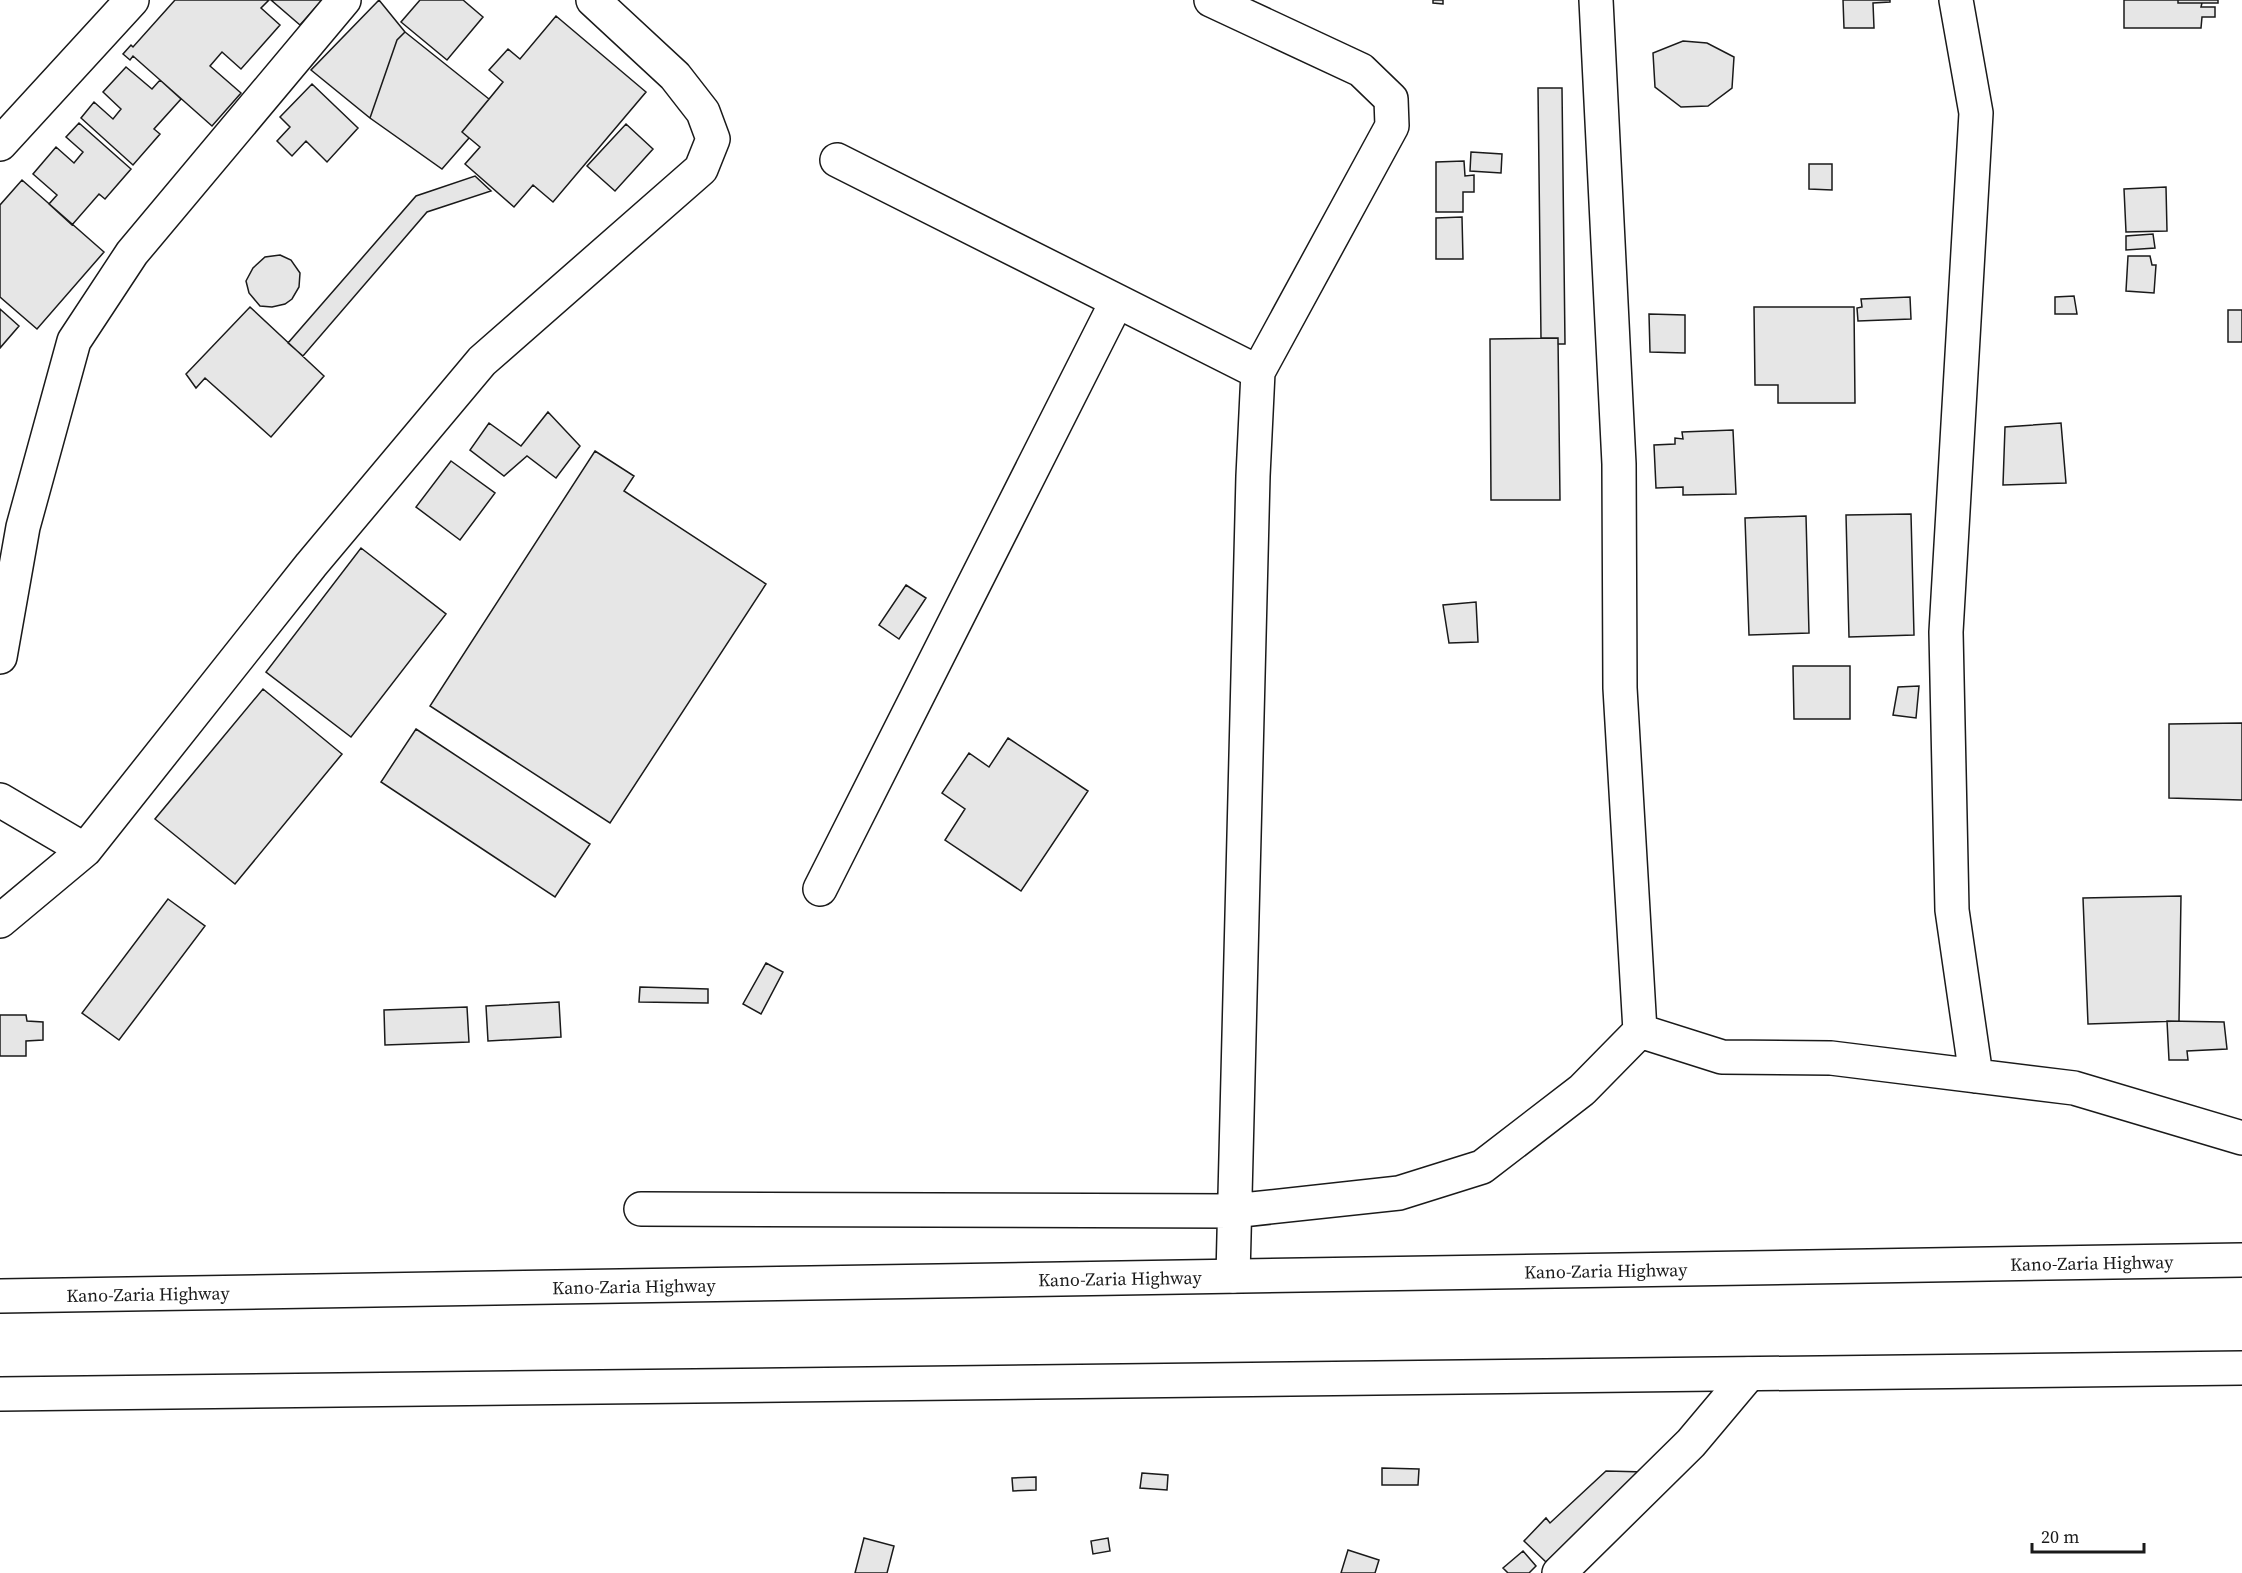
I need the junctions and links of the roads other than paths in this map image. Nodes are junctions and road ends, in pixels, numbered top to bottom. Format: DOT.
graph roads {
  1 [pos="132,0"];
  2 [pos="344,0"];
  3 [pos="593,0"];
  4 [pos="1211,0"];
  5 [pos="1596,0"];
  6 [pos="1956,0"];
  7 [pos="0,144"];
  8 [pos="837,160"];
  9 [pos="1117,301"];
  10 [pos="1258,372"];
  11 [pos="0,657"];
  12 [pos="0,800"];
  13 [pos="85,850"];
  14 [pos="820,889"];
  15 [pos="0,921"];
  16 [pos="1640,1031"];
  17 [pos="1976,1076"];
  18 [pos="2242,1138"];
  19 [pos="641,1209"];
  20 [pos="1233,1211"];
  21 [pos="2242,1260"];
  22 [pos="1233,1276"];
  23 [pos="0,1296"];
  24 [pos="2242,1368"];
  25 [pos="1749,1374"];
  26 [pos="0,1394"];
  27 [pos="1559,1573"];
  1 -- 7 [label="main road"];
  2 -- 11 [label="main road"];
  3 -- 13 [label="main road"];
  4 -- 10 [label="main road"];
  5 -- 16 [label="main road"];
  6 -- 17 [label="main road"];
  8 -- 9 [label="main road"];
  9 -- 10 [label="main road"];
  9 -- 14 [label="main road"];
  10 -- 20 [label="main road"];
  12 -- 13 [label="main road"];
  13 -- 15 [label="main road"];
  16 -- 17 [label="main road"];
  16 -- 20 [label="main road"];
  17 -- 18 [label="main road"];
  19 -- 20 [label="main road"];
  20 -- 22 [label="main road"];
  21 -- 22 [label="main road, Kano-Zaria Highway"];
  22 -- 23 [label="main road, Kano-Zaria Highway"];
  24 -- 25 [label="main road"];
  25 -- 26 [label="main road"];
  25 -- 27 [label="main road"];
}
